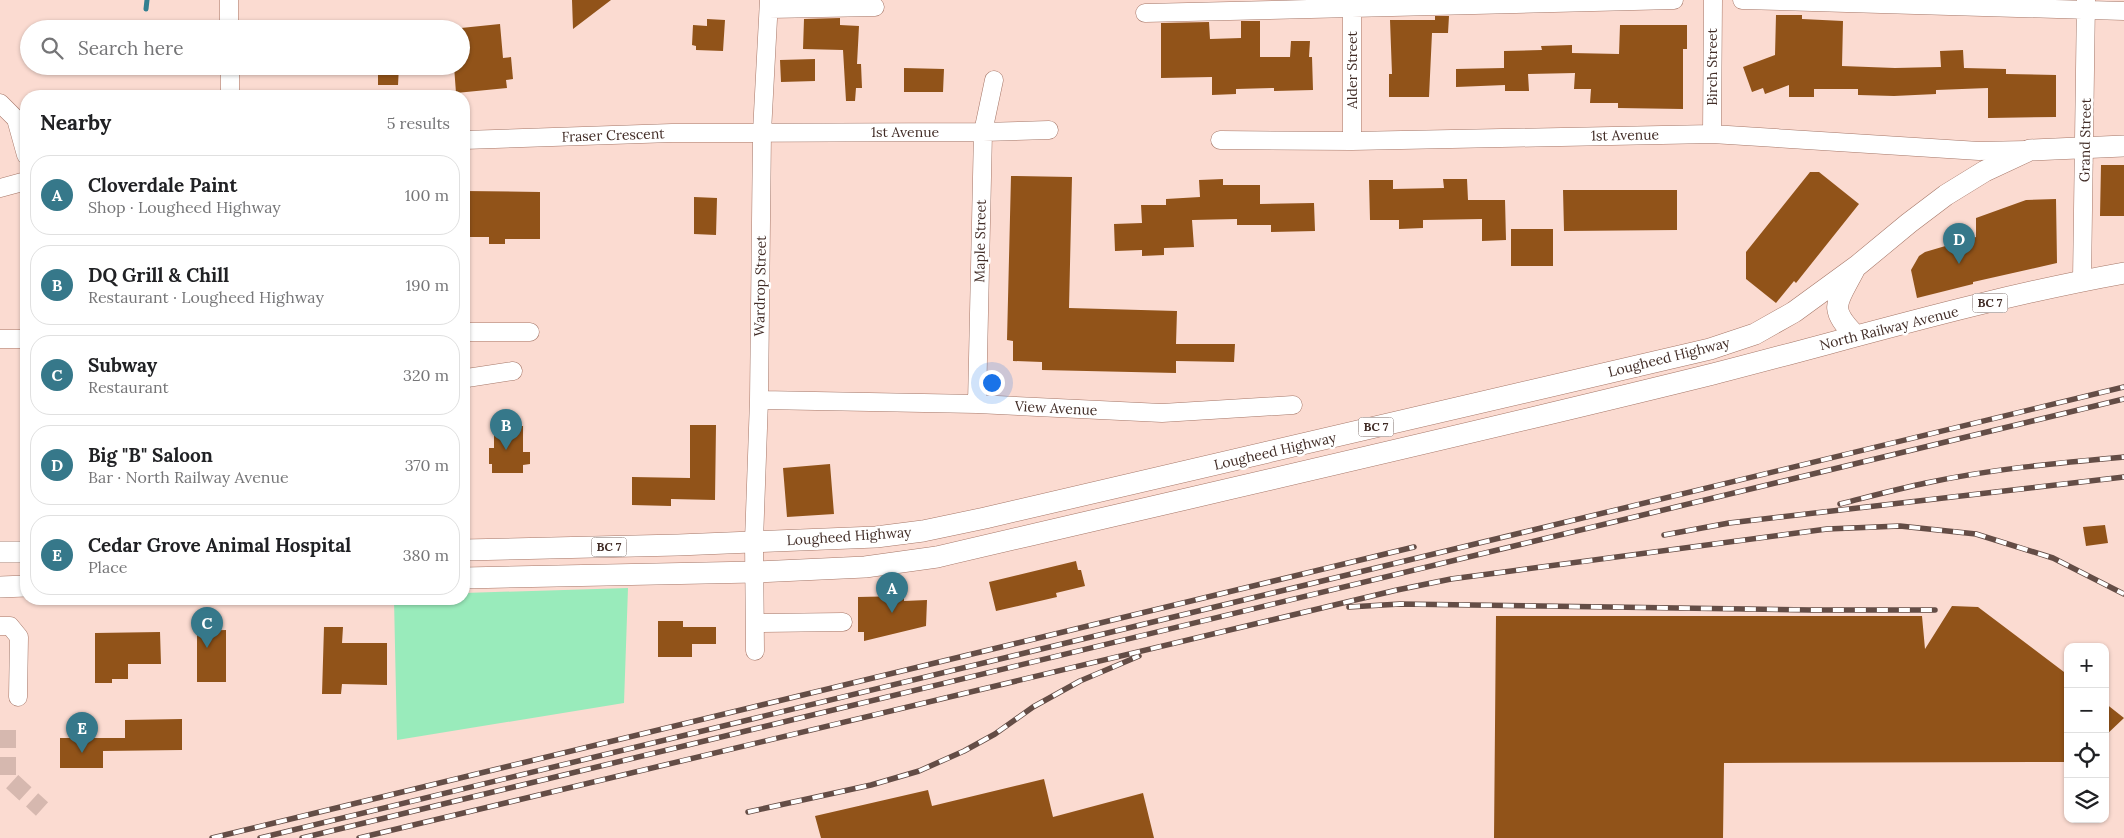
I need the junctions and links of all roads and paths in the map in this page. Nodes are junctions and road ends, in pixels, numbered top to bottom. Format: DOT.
graph roads {
  1 [pos="229,0"];
  2 [pos="1674,0"];
  3 [pos="1713,0"];
  4 [pos="1742,0"];
  5 [pos="769,4"];
  6 [pos="1352,4"];
  7 [pos="2086,5"];
  8 [pos="875,7"];
  9 [pos="2124,11"];
  10 [pos="1144,13"];
  11 [pos="229,20"];
  12 [pos="230,75"];
  13 [pos="994,80"];
  14 [pos="230,90"];
  15 [pos="0,103"];
  16 [pos="1049,130"];
  17 [pos="762,132"];
  18 [pos="983,132"];
  19 [pos="20,133"];
  20 [pos="1712,134"];
  21 [pos="470,140"];
  22 [pos="1220,140"];
  23 [pos="1352,141"];
  24 [pos="2124,146"];
  25 [pos="2085,149"];
  26 [pos="2030,150"];
  27 [pos="20,182"];
  28 [pos="0,188"];
  29 [pos="1857,266"];
  30 [pos="2124,273"];
  31 [pos="2082,280"];
  32 [pos="470,332"];
  33 [pos="530,332"];
  34 [pos="1856,336"];
  35 [pos="0,339"];
  36 [pos="20,339"];
  37 [pos="513,371"];
  38 [pos="1714,373"];
  39 [pos="470,378"];
  40 [pos="759,400"];
  41 [pos="977,404"];
  42 [pos="1294,405"];
  43 [pos="754,541"];
  44 [pos="470,550"];
  45 [pos="0,552"];
  46 [pos="20,552"];
  47 [pos="754,572"];
  48 [pos="470,578"];
  49 [pos="20,586"];
  50 [pos="0,587"];
  51 [pos="843,622"];
  52 [pos="755,623"];
  53 [pos="0,626"];
  54 [pos="755,651"];
  55 [pos="18,697"];
  1 -- 11 [label="street"];
  2 -- 6 [label="street"];
  3 -- 20 [label="street, Birch Street"];
  4 -- 7 [label="street"];
  5 -- 8 [label="street"];
  5 -- 17 [label="street, Wardrop Street"];
  6 -- 10 [label="street"];
  6 -- 23 [label="street, Alder Street"];
  7 -- 9 [label="street"];
  7 -- 25 [label="street, Grand Street"];
  12 -- 14 [label="street"];
  13 -- 18 [label="street, Maple Street"];
  15 -- 19 [label="street"];
  16 -- 18 [label="street, 1st Avenue"];
  17 -- 18 [label="street, 1st Avenue"];
  17 -- 21 [label="street, Fraser Crescent"];
  17 -- 40 [label="street, Wardrop Street"];
  18 -- 41 [label="street, Maple Street"];
  20 -- 23 [label="street, 1st Avenue"];
  20 -- 26 [label="street, 1st Avenue"];
  22 -- 23 [label="street, 1st Avenue"];
  24 -- 25 [label="main road, BC 7"];
  25 -- 26 [label="main road, Lougheed Highway / BC 7"];
  25 -- 31 [label="street, Grand Street"];
  26 -- 29 [label="main road, Lougheed Highway / BC 7"];
  27 -- 28 [label="street"];
  29 -- 34 [label="main road"];
  29 -- 43 [label="main road, Lougheed Highway / BC 7"];
  30 -- 31 [label="main road, North Railway Avenue / BC 7"];
  31 -- 34 [label="main road, North Railway Avenue / BC 7"];
  32 -- 33 [label="street"];
  34 -- 38 [label="main road, North Railway Avenue / BC 7"];
  35 -- 36 [label="street"];
  37 -- 39 [label="street"];
  38 -- 47 [label="main road, Lougheed Highway / BC 7"];
  40 -- 41 [label="street, View Avenue"];
  40 -- 43 [label="street, Wardrop Street"];
  41 -- 42 [label="street, View Avenue"];
  43 -- 44 [label="main road, Lougheed Highway / BC 7"];
  43 -- 47 [label="street, Wardrop Street"];
  45 -- 46 [label="main road"];
  47 -- 48 [label="main road, Lougheed Highway / BC 7"];
  47 -- 52 [label="street, Wardrop Street"];
  49 -- 50 [label="main road"];
  51 -- 52 [label="street"];
  52 -- 54 [label="street, Wardrop Street"];
  53 -- 55 [label="street"];
}
